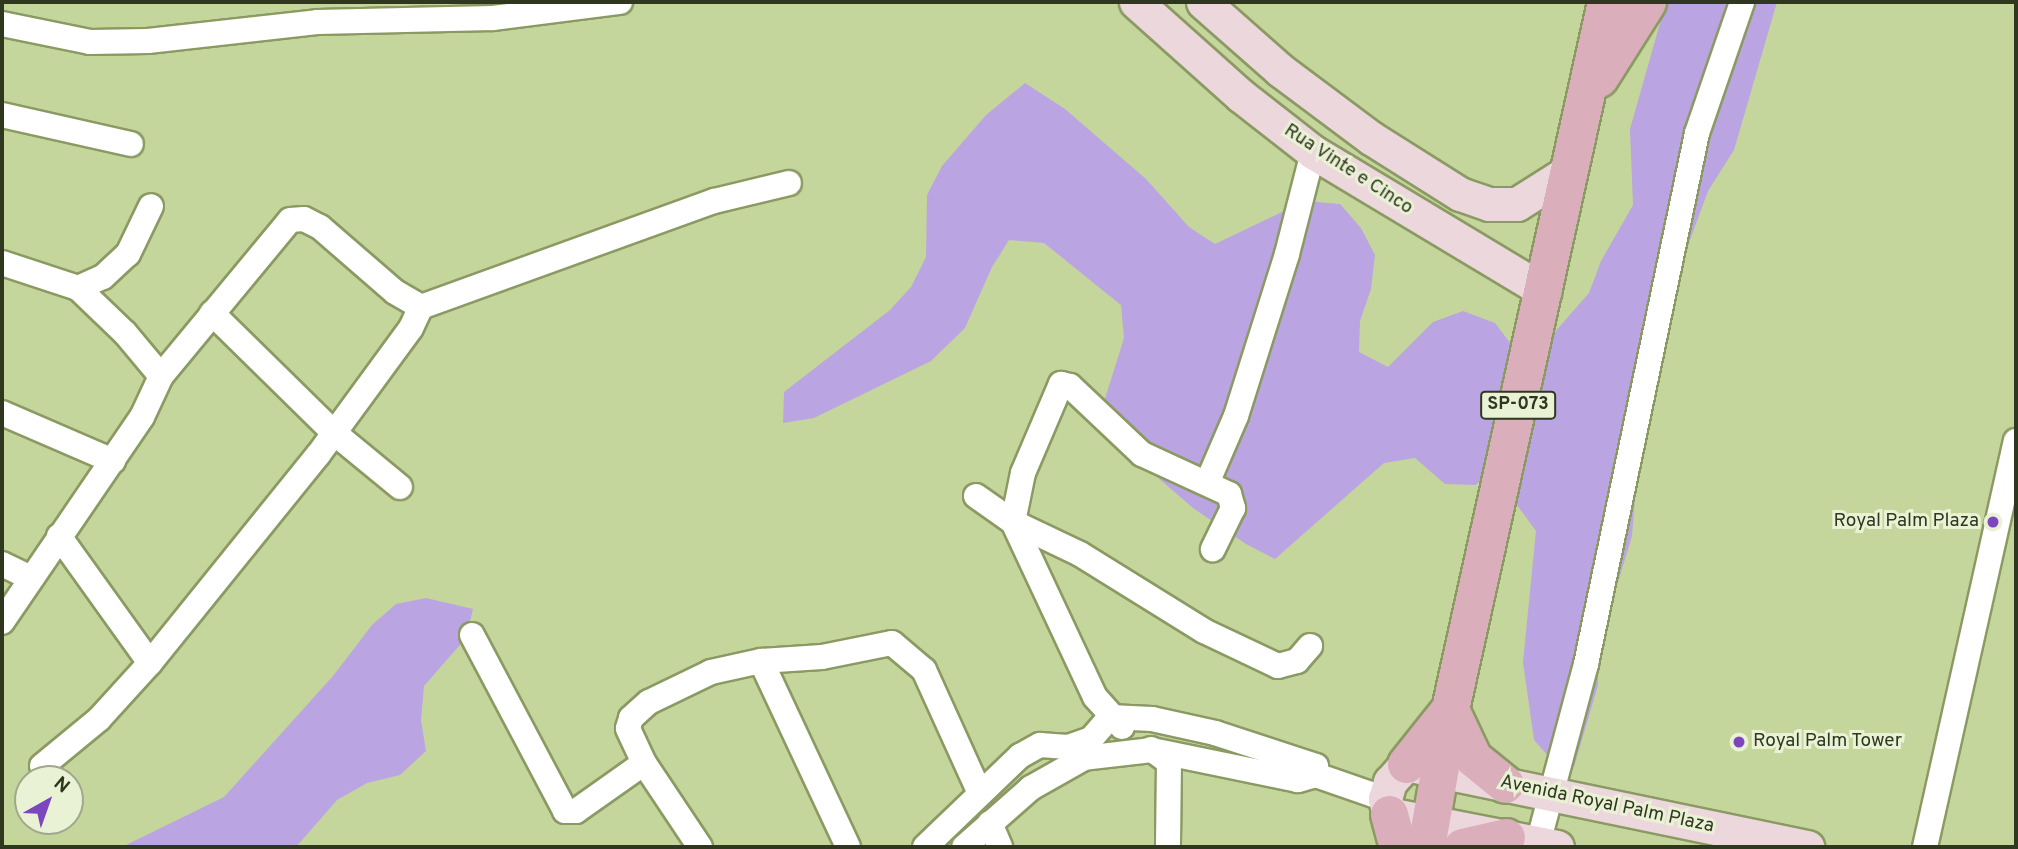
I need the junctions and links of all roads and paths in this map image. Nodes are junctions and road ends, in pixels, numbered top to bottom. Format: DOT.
graph roads {
  1 [pos="620,2"];
  2 [pos="1136,2"];
  3 [pos="1203,2"];
  4 [pos="1606,2"];
  5 [pos="1647,2"];
  6 [pos="1742,2"];
  7 [pos="2,24"];
  8 [pos="1587,101"];
  9 [pos="2,115"];
  10 [pos="131,144"];
  11 [pos="1314,152"];
  12 [pos="1566,173"];
  13 [pos="789,183"];
  14 [pos="151,206"];
  15 [pos="2,263"];
  16 [pos="78,288"];
  17 [pos="1544,291"];
  18 [pos="421,307"];
  19 [pos="212,313"];
  20 [pos="161,376"];
  21 [pos="2,413"];
  22 [pos="332,431"];
  23 [pos="2016,441"];
  24 [pos="113,461"];
  25 [pos="1208,481"];
  26 [pos="401,487"];
  27 [pos="976,496"];
  28 [pos="1013,522"];
  29 [pos="59,536"];
  30 [pos="1213,549"];
  31 [pos="2,564"];
  32 [pos="29,578"];
  33 [pos="2,622"];
  34 [pos="472,635"];
  35 [pos="1310,646"];
  36 [pos="761,661"];
  37 [pos="150,663"];
  38 [pos="1450,709"];
  39 [pos="1110,717"];
  40 [pos="1152,750"];
  41 [pos="644,763"];
  42 [pos="1406,764"];
  43 [pos="43,765"];
  44 [pos="1441,771"];
  45 [pos="1316,775"];
  46 [pos="1505,784"];
  47 [pos="979,791"];
  48 [pos="1549,793"];
  49 [pos="1391,820"];
  50 [pos="990,823"];
  51 [pos="1429,835"];
  52 [pos="1534,844"];
  53 [pos="699,847"];
  54 [pos="848,847"];
  55 [pos="925,847"];
  56 [pos="964,847"];
  57 [pos="1000,847"];
  58 [pos="1168,847"];
  59 [pos="1462,847"];
  60 [pos="1808,847"];
  61 [pos="1925,847"];
  1 -- 7 [label="street"];
  2 -- 11 [label="street, Rua Vinte e Cinco"];
  3 -- 12 [label="street, Rua Vinte e Cinco"];
  4 -- 8 [label="main road, SP-073"];
  5 -- 8 [label="main road, SP-073"];
  6 -- 48 [label="street"];
  8 -- 12 [label="main road, SP-073"];
  9 -- 10 [label="street"];
  11 -- 17 [label="street, Rua Vinte e Cinco"];
  11 -- 25 [label="street"];
  12 -- 17 [label="main road, SP-073"];
  13 -- 18 [label="street"];
  14 -- 16 [label="street"];
  15 -- 16 [label="street"];
  16 -- 20 [label="street"];
  17 -- 38 [label="main road, SP-073"];
  18 -- 19 [label="street"];
  18 -- 22 [label="street"];
  19 -- 20 [label="street"];
  19 -- 22 [label="street"];
  20 -- 24 [label="street"];
  21 -- 24 [label="street"];
  22 -- 26 [label="street"];
  22 -- 37 [label="street"];
  23 -- 61 [label="street"];
  24 -- 29 [label="street"];
  25 -- 28 [label="street"];
  25 -- 30 [label="street"];
  27 -- 28 [label="street"];
  28 -- 35 [label="street"];
  28 -- 39 [label="street"];
  29 -- 32 [label="street"];
  29 -- 37 [label="street"];
  31 -- 32 [label="street"];
  32 -- 33 [label="street"];
  34 -- 41 [label="street"];
  36 -- 41 [label="street"];
  36 -- 47 [label="street"];
  36 -- 54 [label="street"];
  37 -- 43 [label="street"];
  38 -- 42 [label="main road"];
  38 -- 44 [label="main road, SP-073"];
  38 -- 46 [label="main road"];
  39 -- 40 [label="street"];
  39 -- 45 [label="street"];
  39 -- 47 [label="street"];
  40 -- 45 [label="street"];
  40 -- 50 [label="street"];
  40 -- 58 [label="street"];
  41 -- 53 [label="street"];
  42 -- 44 [label="street, Avenida Royal Palm Plaza"];
  42 -- 49 [label="street"];
  44 -- 46 [label="street, Avenida Royal Palm Plaza"];
  44 -- 51 [label="main road, SP-073"];
  45 -- 49 [label="street"];
  46 -- 48 [label="street, Avenida Royal Palm Plaza"];
  47 -- 55 [label="street"];
  48 -- 52 [label="street"];
  48 -- 60 [label="street, Avenida Royal Palm Plaza"];
  49 -- 51 [label="street"];
  50 -- 56 [label="street"];
  50 -- 57 [label="street"];
  51 -- 52 [label="street"];
  52 -- 59 [label="main road"];
}
